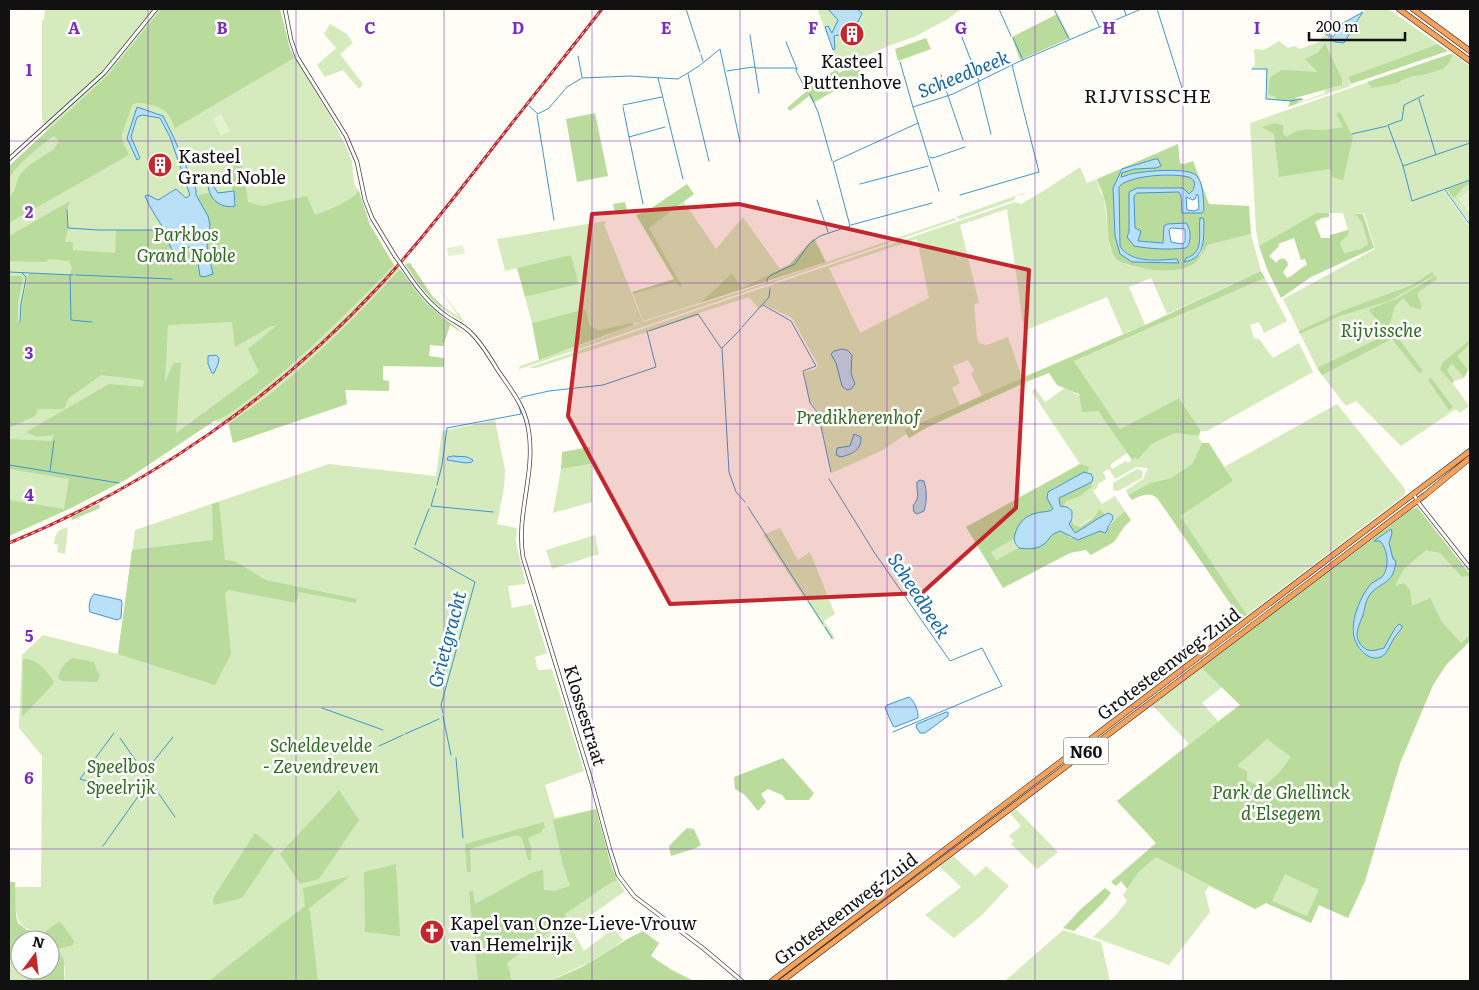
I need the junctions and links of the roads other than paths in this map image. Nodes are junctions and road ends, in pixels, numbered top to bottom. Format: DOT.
graph roads {
  1 [pos="156,9"];
  2 [pos="285,9"];
  3 [pos="1399,9"];
  4 [pos="1413,9"];
  5 [pos="1470,51"];
  6 [pos="1470,61"];
  7 [pos="9,159"];
  8 [pos="1470,451"];
  9 [pos="1470,458"];
  10 [pos="1414,494"];
  11 [pos="1417,501"];
  12 [pos="1470,568"];
  13 [pos="742,981"];
  14 [pos="772,981"];
  15 [pos="782,981"];
  1 -- 7 [label="street"];
  2 -- 13 [label="street, Klossestraat, bridge"];
  3 -- 6 [label="highway"];
  4 -- 5 [label="highway"];
  8 -- 10 [label="highway, N60"];
  9 -- 11 [label="highway, N60"];
  10 -- 11 [label="street"];
  10 -- 14 [label="highway, Grotesteenweg-Zuid / N60"];
  11 -- 12 [label="street"];
  11 -- 15 [label="highway, Grotesteenweg-Zuid / N60"];
}
